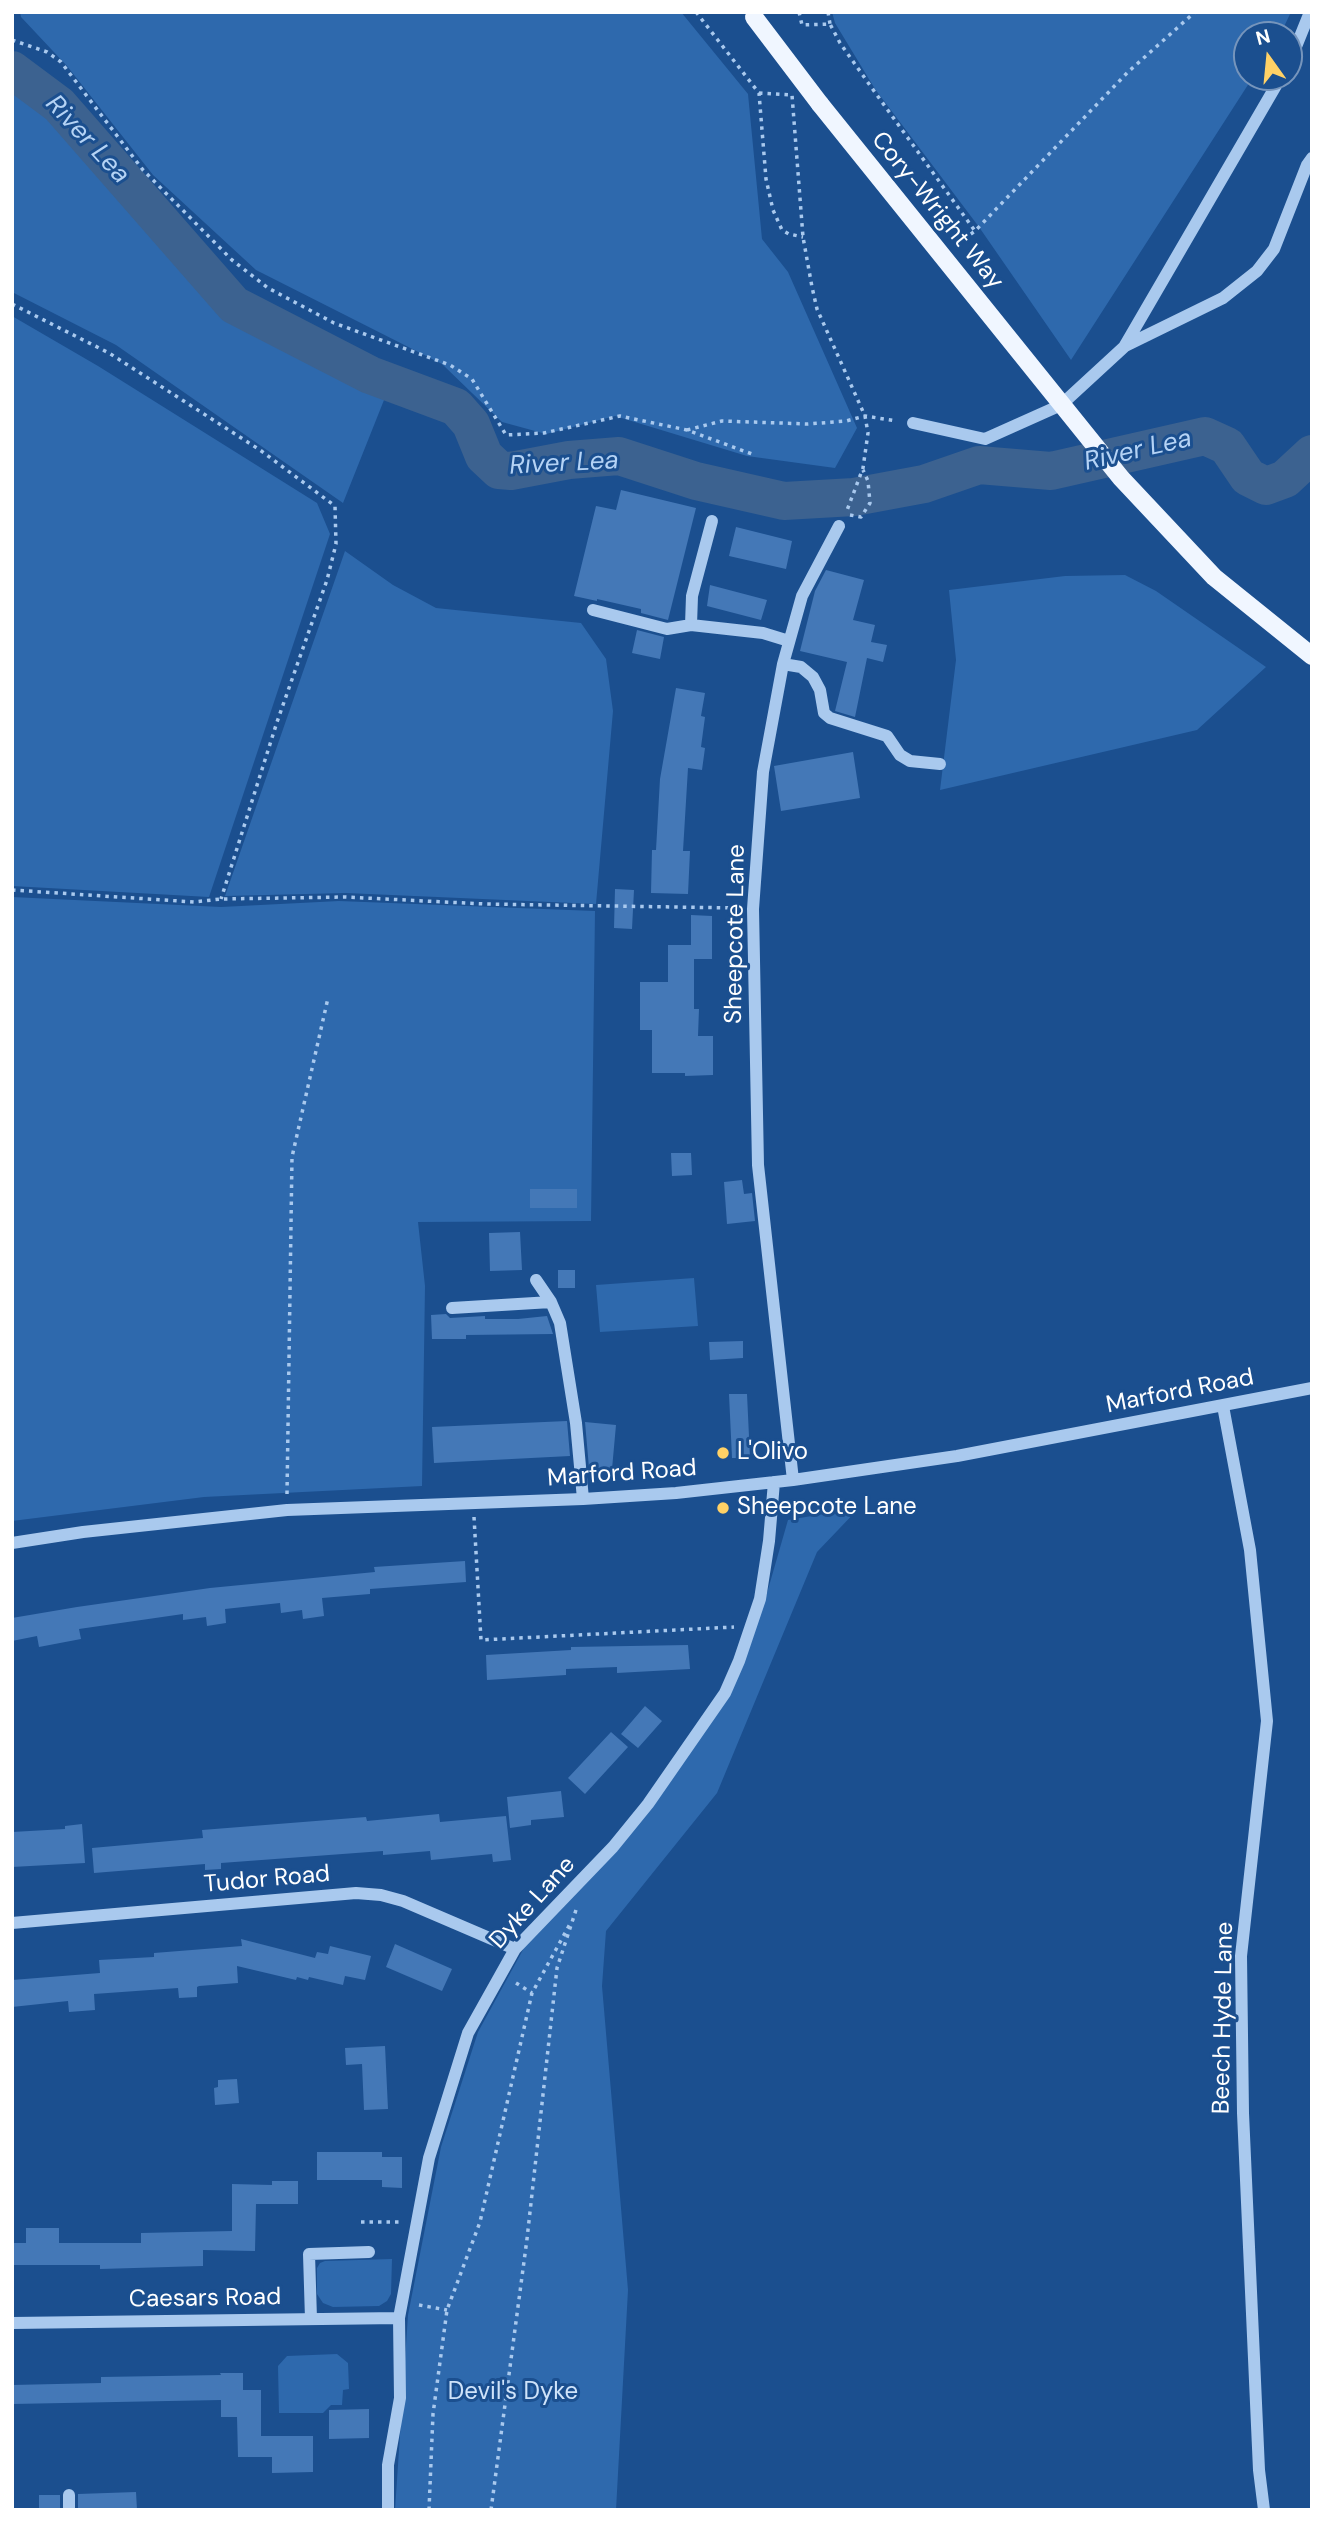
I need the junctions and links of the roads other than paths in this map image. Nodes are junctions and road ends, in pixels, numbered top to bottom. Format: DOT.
graph roads {
  1 [pos="1310,12"];
  2 [pos="752,15"];
  3 [pos="1303,29"];
  4 [pos="1273,91"];
  5 [pos="1312,159"];
  6 [pos="1124,347"];
  7 [pos="1061,405"];
  8 [pos="913,424"];
  9 [pos="712,521"];
  10 [pos="839,526"];
  11 [pos="593,610"];
  12 [pos="691,625"];
  13 [pos="789,641"];
  14 [pos="1312,656"];
  15 [pos="783,664"];
  16 [pos="940,764"];
  17 [pos="536,1280"];
  18 [pos="551,1302"];
  19 [pos="452,1308"];
  20 [pos="1312,1388"];
  21 [pos="1223,1406"];
  22 [pos="793,1480"];
  23 [pos="774,1482"];
  24 [pos="583,1499"];
  25 [pos="12,1543"];
  26 [pos="12,1923"];
  27 [pos="515,1949"];
  28 [pos="369,2252"];
  29 [pos="399,2318"];
  30 [pos="311,2319"];
  31 [pos="12,2323"];
  32 [pos="69,2495"];
  33 [pos="69,2510"];
  34 [pos="387,2510"];
  35 [pos="1264,2510"];
  1 -- 3 [label="street"];
  2 -- 7 [label="main road, Cory-Wright Way, bridge"];
  4 -- 6 [label="street"];
  5 -- 6 [label="street"];
  6 -- 7 [label="street"];
  7 -- 8 [label="street"];
  7 -- 14 [label="main road, Cory-Wright Way"];
  9 -- 12 [label="street"];
  10 -- 13 [label="street, Sheepcote Lane"];
  11 -- 12 [label="street"];
  12 -- 13 [label="street"];
  13 -- 15 [label="street, Sheepcote Lane"];
  15 -- 16 [label="street"];
  15 -- 22 [label="street, Sheepcote Lane"];
  17 -- 18 [label="street"];
  18 -- 19 [label="street"];
  18 -- 24 [label="street"];
  20 -- 21 [label="street, Marford Road"];
  21 -- 22 [label="street, Marford Road"];
  21 -- 35 [label="street, Beech Hyde Lane"];
  22 -- 23 [label="street, Marford Road"];
  23 -- 24 [label="street, Marford Road"];
  23 -- 27 [label="street, Dyke Lane"];
  24 -- 25 [label="street, Marford Road"];
  26 -- 27 [label="street, Tudor Road"];
  27 -- 29 [label="street, Dyke Lane"];
  28 -- 30 [label="street"];
  29 -- 30 [label="street, Caesars Road"];
  29 -- 34 [label="street, Dyke Lane"];
  30 -- 31 [label="street, Caesars Road"];
  32 -- 33 [label="street"];
}
